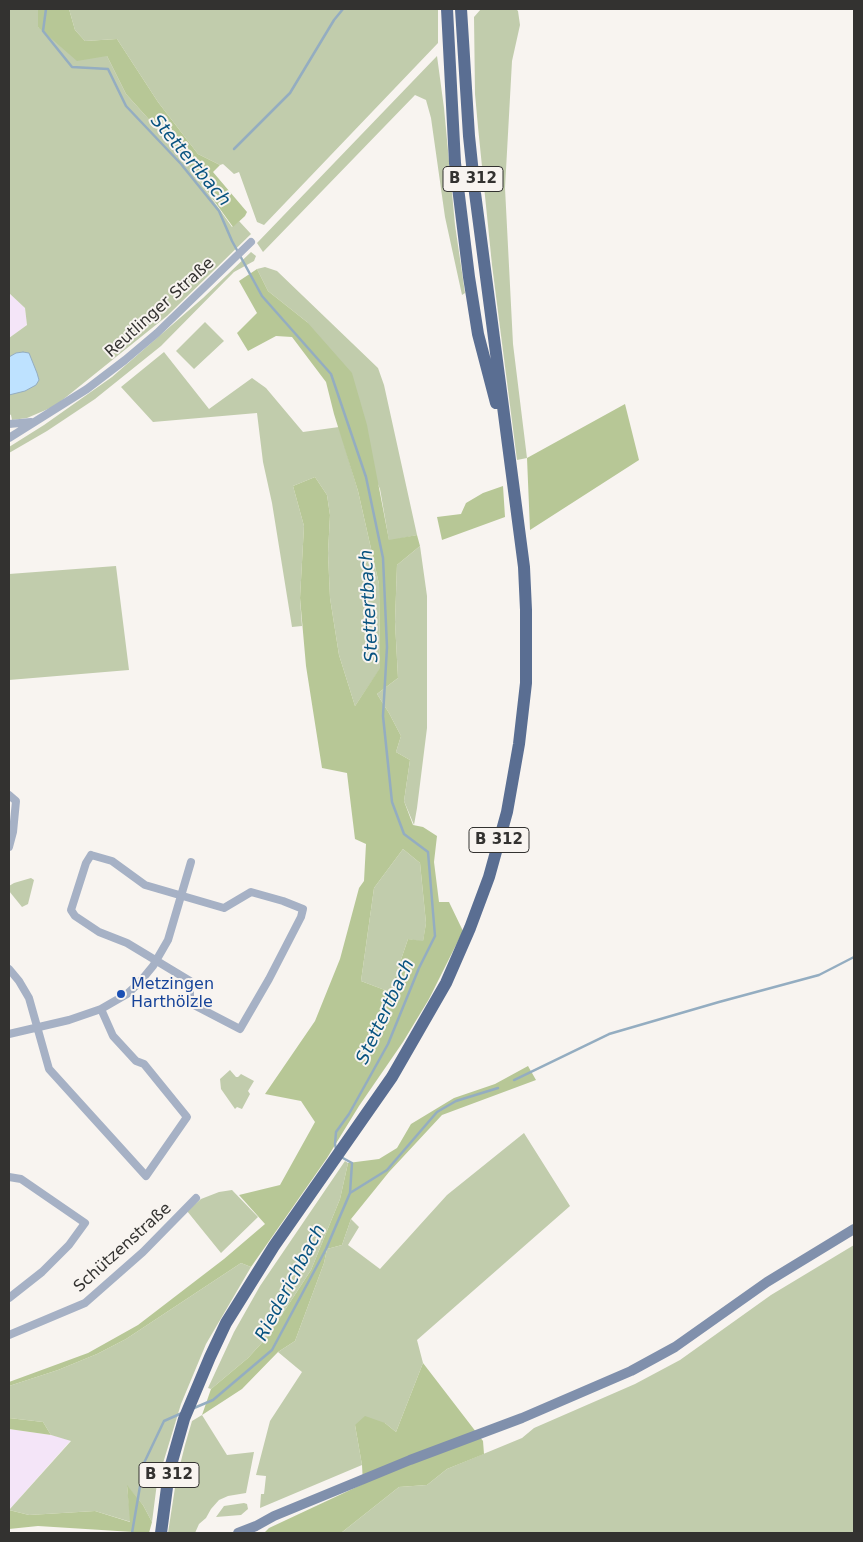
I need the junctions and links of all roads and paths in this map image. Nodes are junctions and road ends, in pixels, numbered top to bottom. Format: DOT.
graph roads {
  1 [pos="462,9"];
  2 [pos="447,10"];
  3 [pos="251,242"];
  4 [pos="38,420"];
  5 [pos="9,424"];
  6 [pos="507,436"];
  7 [pos="9,438"];
  8 [pos="9,795"];
  9 [pos="9,847"];
  10 [pos="191,862"];
  11 [pos="181,896"];
  12 [pos="156,961"];
  13 [pos="9,969"];
  14 [pos="101,1010"];
  15 [pos="38,1027"];
  16 [pos="9,1034"];
  17 [pos="9,1177"];
  18 [pos="196,1198"];
  19 [pos="854,1229"];
  20 [pos="9,1298"];
  21 [pos="9,1335"];
  22 [pos="254,1530"];
  23 [pos="161,1533"];
  24 [pos="238,1533"];
  1 -- 6 [label="highway, B 312"];
  2 -- 6 [label="highway, B 312"];
  3 -- 4 [label="street, Reutlinger Straße"];
  4 -- 5 [label="street"];
  4 -- 7 [label="street, Reutlinger Straße"];
  6 -- 23 [label="highway, B 312"];
  8 -- 9 [label="street"];
  10 -- 11 [label="street"];
  11 -- 12 [label="street"];
  11 -- 12 [label="street"];
  11 -- 12 [label="street"];
  12 -- 14 [label="street"];
  13 -- 15 [label="street"];
  14 -- 15 [label="street"];
  14 -- 15 [label="street"];
  15 -- 16 [label="street"];
  17 -- 20 [label="street"];
  18 -- 21 [label="street, Schützenstraße"];
  19 -- 22 [label="main road"];
  22 -- 24 [label="main road"];
}
